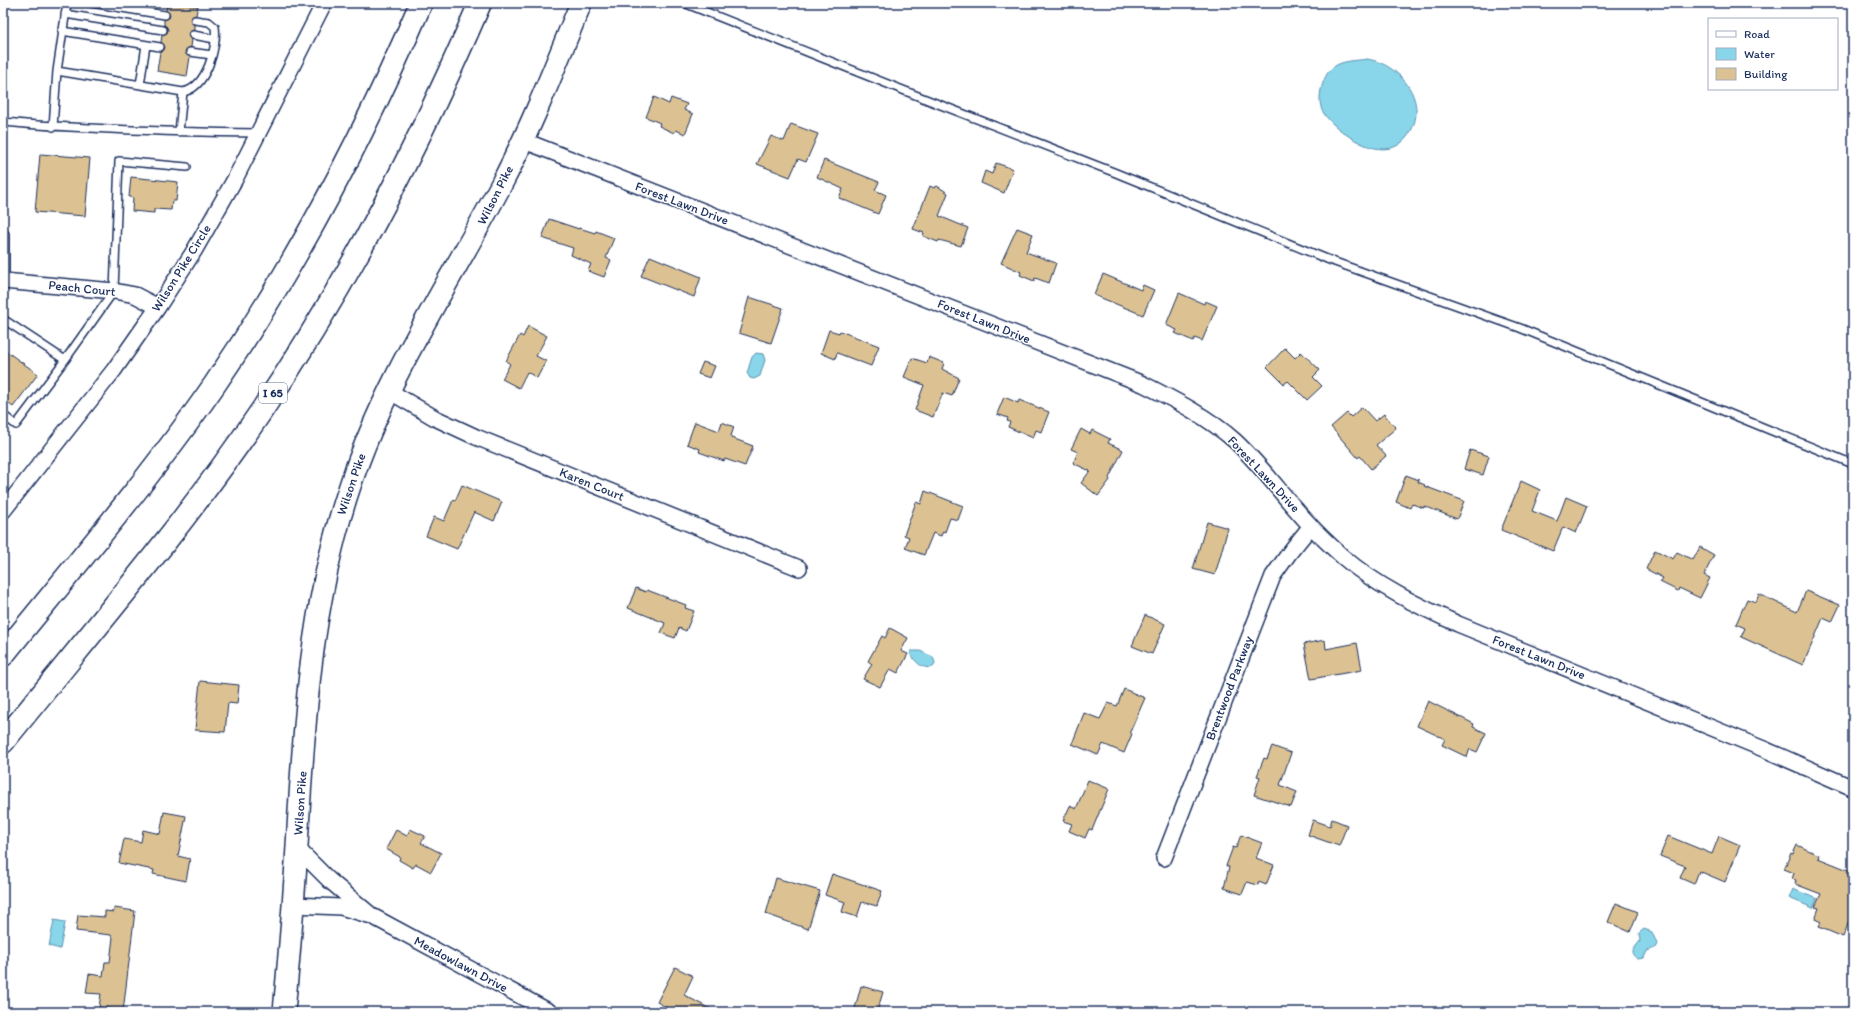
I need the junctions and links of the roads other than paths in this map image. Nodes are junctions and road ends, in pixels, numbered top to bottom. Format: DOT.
graph roads {
  1 [pos="67,3"];
  2 [pos="91,3"];
  3 [pos="324,3"];
  4 [pos="421,3"];
  5 [pos="480,3"];
  6 [pos="581,3"];
  7 [pos="684,3"];
  8 [pos="65,14"];
  9 [pos="165,15"];
  10 [pos="195,20"];
  11 [pos="163,30"];
  12 [pos="62,31"];
  13 [pos="193,35"];
  14 [pos="215,39"];
  15 [pos="146,45"];
  16 [pos="160,47"];
  17 [pos="190,52"];
  18 [pos="212,55"];
  19 [pos="56,72"];
  20 [pos="140,85"];
  21 [pos="183,92"];
  22 [pos="3,122"];
  23 [pos="53,127"];
  24 [pos="179,132"];
  25 [pos="259,133"];
  26 [pos="522,140"];
  27 [pos="187,167"];
  28 [pos="3,234"];
  29 [pos="4,281"];
  30 [pos="114,291"];
  31 [pos="158,307"];
  32 [pos="3,318"];
  33 [pos="65,360"];
  34 [pos="389,391"];
  35 [pos="3,415"];
  36 [pos="1853,464"];
  37 [pos="3,511"];
  38 [pos="1311,526"];
  39 [pos="799,568"];
  40 [pos="3,655"];
  41 [pos="3,742"];
  42 [pos="1853,788"];
  43 [pos="297,848"];
  44 [pos="1164,858"];
  45 [pos="293,905"];
  46 [pos="372,916"];
  47 [pos="284,1012"];
  48 [pos="550,1012"];
  1 -- 8 [label="lane"];
  2 -- 9 [label="lane"];
  3 -- 25 [label="street, Wilson Pike Circle"];
  4 -- 40 [label="highway"];
  5 -- 41 [label="highway, I 65"];
  6 -- 26 [label="main road, Wilson Pike"];
  7 -- 36 [label="lane"];
  8 -- 11 [label="lane"];
  8 -- 12 [label="lane"];
  10 -- 14 [label="lane"];
  12 -- 15 [label="lane"];
  12 -- 19 [label="lane"];
  13 -- 14 [label="lane"];
  14 -- 18 [label="lane"];
  15 -- 16 [label="lane"];
  15 -- 20 [label="lane"];
  17 -- 18 [label="lane"];
  18 -- 21 [label="lane"];
  19 -- 20 [label="lane"];
  19 -- 23 [label="lane"];
  20 -- 21 [label="lane"];
  21 -- 24 [label="lane"];
  22 -- 23 [label="lane"];
  23 -- 24 [label="lane"];
  24 -- 25 [label="lane"];
  25 -- 31 [label="street, Wilson Pike Circle"];
  26 -- 34 [label="main road, Wilson Pike"];
  26 -- 38 [label="street, Forest Lawn Drive"];
  27 -- 30 [label="lane"];
  28 -- 29 [label="lane"];
  29 -- 30 [label="street, Peach Court"];
  30 -- 31 [label="street, Peach Court"];
  30 -- 33 [label="lane"];
  31 -- 37 [label="street, Wilson Pike Circle"];
  32 -- 33 [label="lane"];
  33 -- 35 [label="lane"];
  34 -- 39 [label="street, Karen Court"];
  34 -- 43 [label="main road, Wilson Pike"];
  38 -- 42 [label="street, Forest Lawn Drive"];
  38 -- 44 [label="street, Brentwood Parkway"];
  43 -- 45 [label="main road, Wilson Pike"];
  43 -- 46 [label="street, Meadowlawn Drive"];
  45 -- 46 [label="street, Meadowlawn Drive"];
  45 -- 47 [label="main road, Wilson Pike"];
  46 -- 48 [label="street, Meadowlawn Drive"];
}
